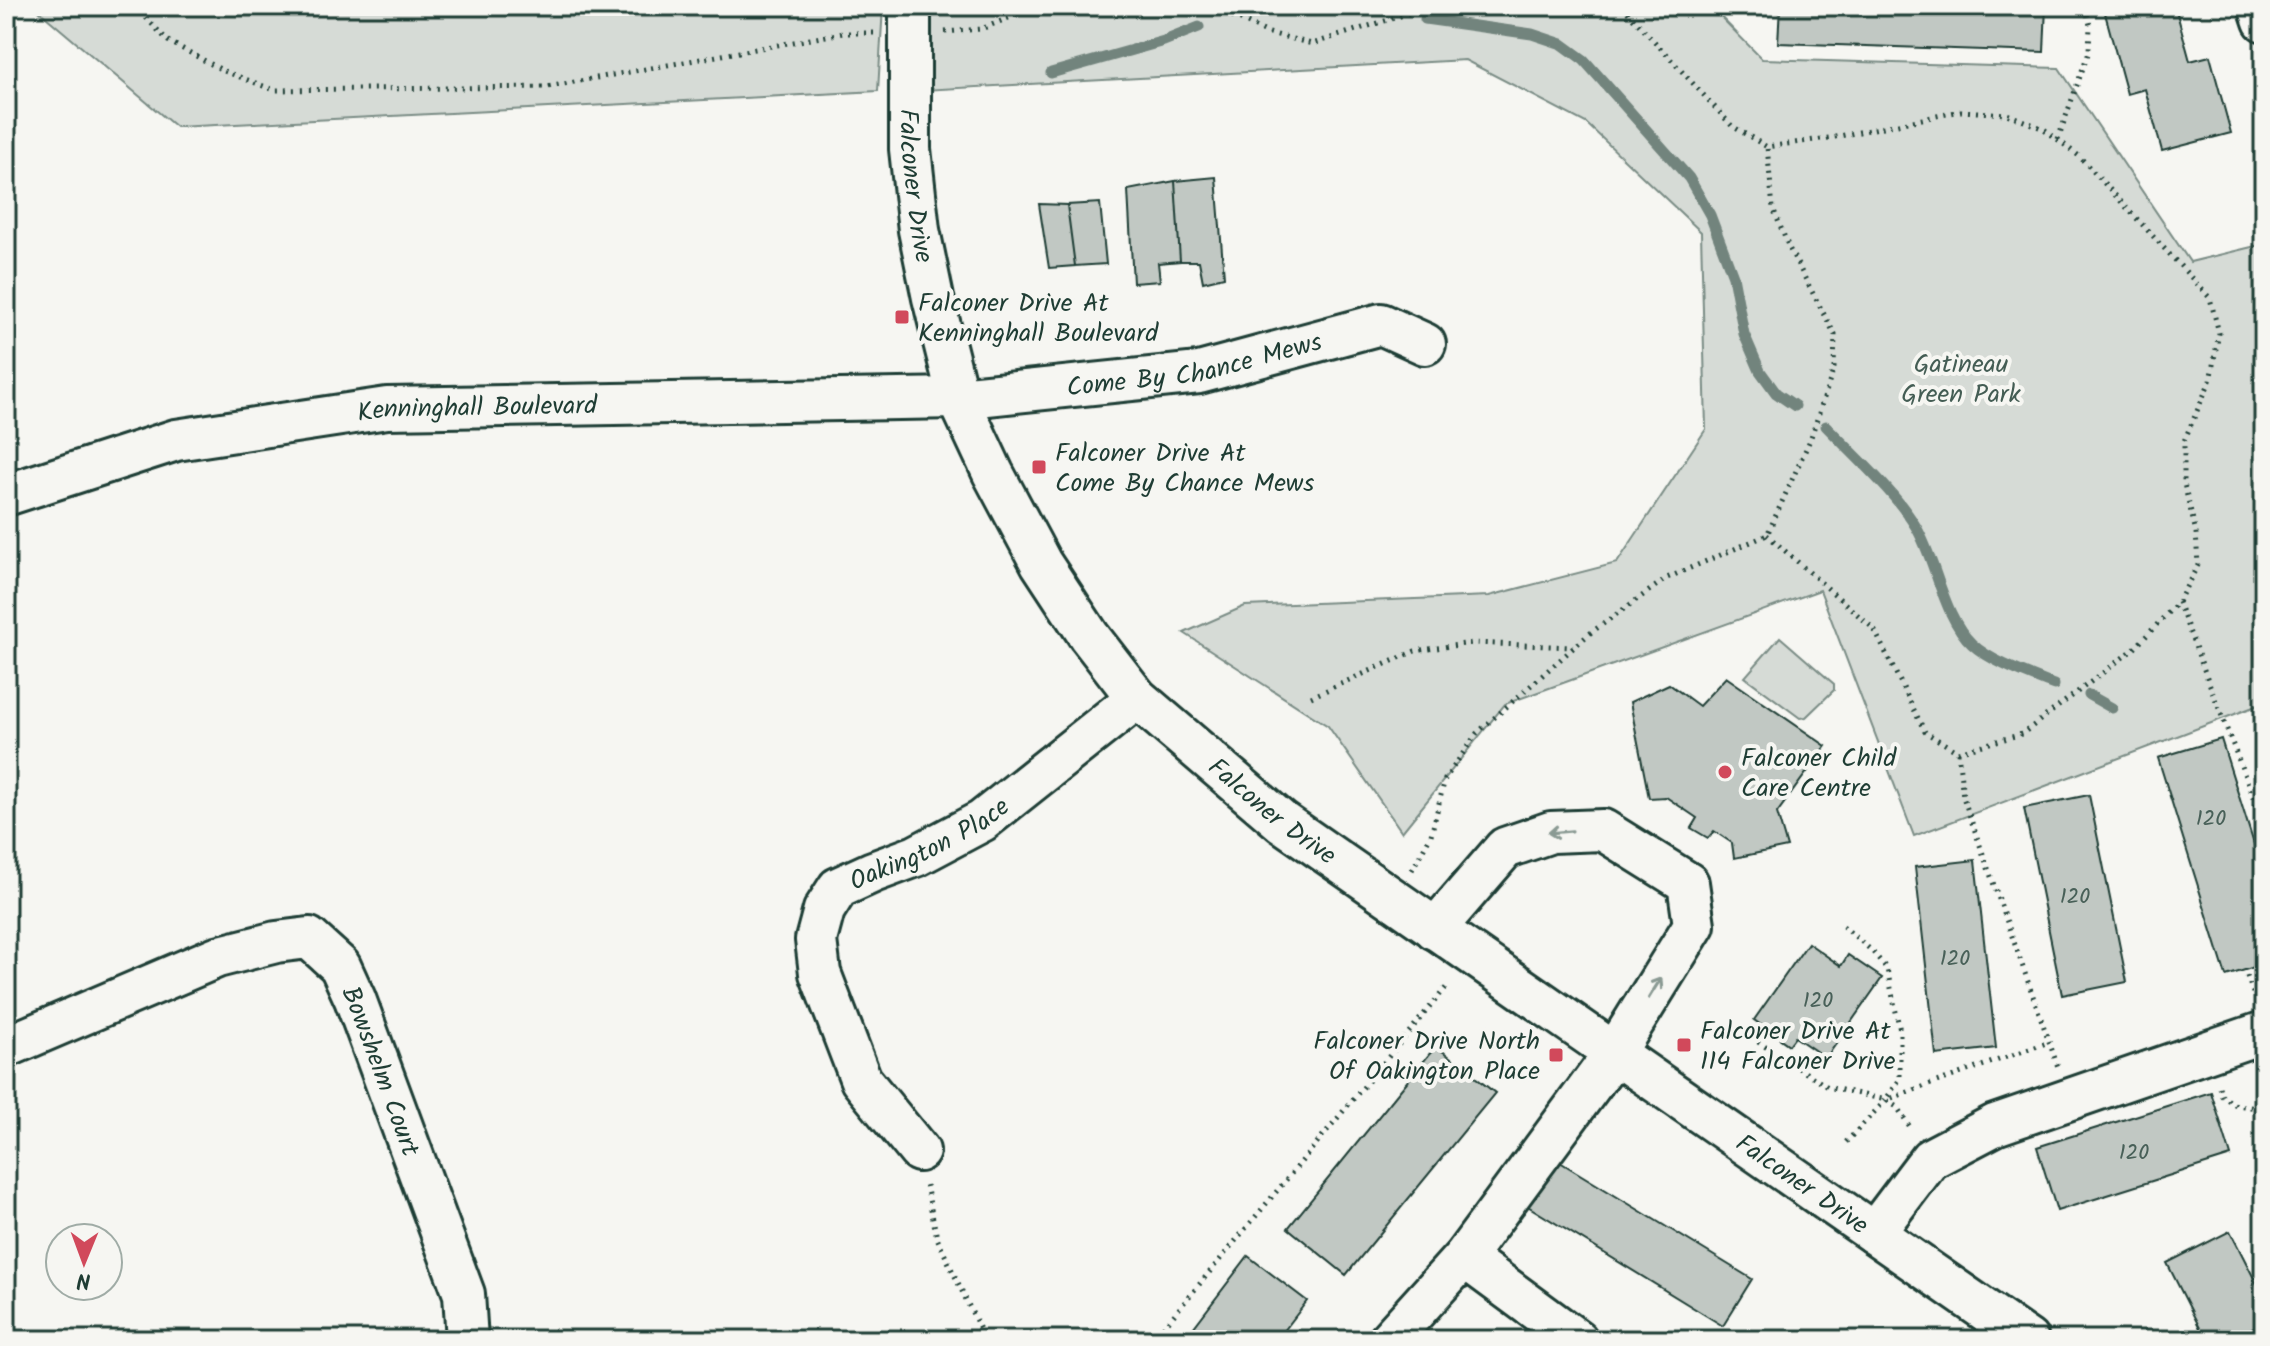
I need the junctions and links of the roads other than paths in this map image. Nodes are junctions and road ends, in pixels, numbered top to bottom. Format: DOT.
graph roads {
  1 [pos="2259,6"];
  2 [pos="910,20"];
  3 [pos="2264,21"];
  4 [pos="1425,344"];
  5 [pos="958,398"];
  6 [pos="6,495"];
  7 [pos="1137,698"];
  8 [pos="1435,929"];
  9 [pos="2264,1032"];
  10 [pos="6,1047"];
  11 [pos="1614,1054"];
  12 [pos="919,1151"];
  13 [pos="1874,1233"];
  14 [pos="1464,1257"];
  15 [pos="467,1340"];
  16 [pos="1389,1340"];
  17 [pos="1577,1340"];
  18 [pos="2028,1340"];
  1 -- 3 [label="street"];
  2 -- 5 [label="street, Falconer Drive"];
  4 -- 5 [label="street, Come By Chance Mews"];
  5 -- 6 [label="street, Kenninghall Boulevard"];
  5 -- 7 [label="street, Falconer Drive"];
  7 -- 8 [label="street, Falconer Drive"];
  7 -- 12 [label="street, Oakington Place"];
  8 -- 11 [label="street, Falconer Drive"];
  11 -- 8 [label="street, one-way"];
  9 -- 13 [label="street"];
  10 -- 15 [label="street, Bowshelm Court"];
  11 -- 13 [label="street, Falconer Drive"];
  11 -- 14 [label="street"];
  13 -- 18 [label="street, Falconer Drive"];
  14 -- 16 [label="street"];
  14 -- 17 [label="street"];
}
